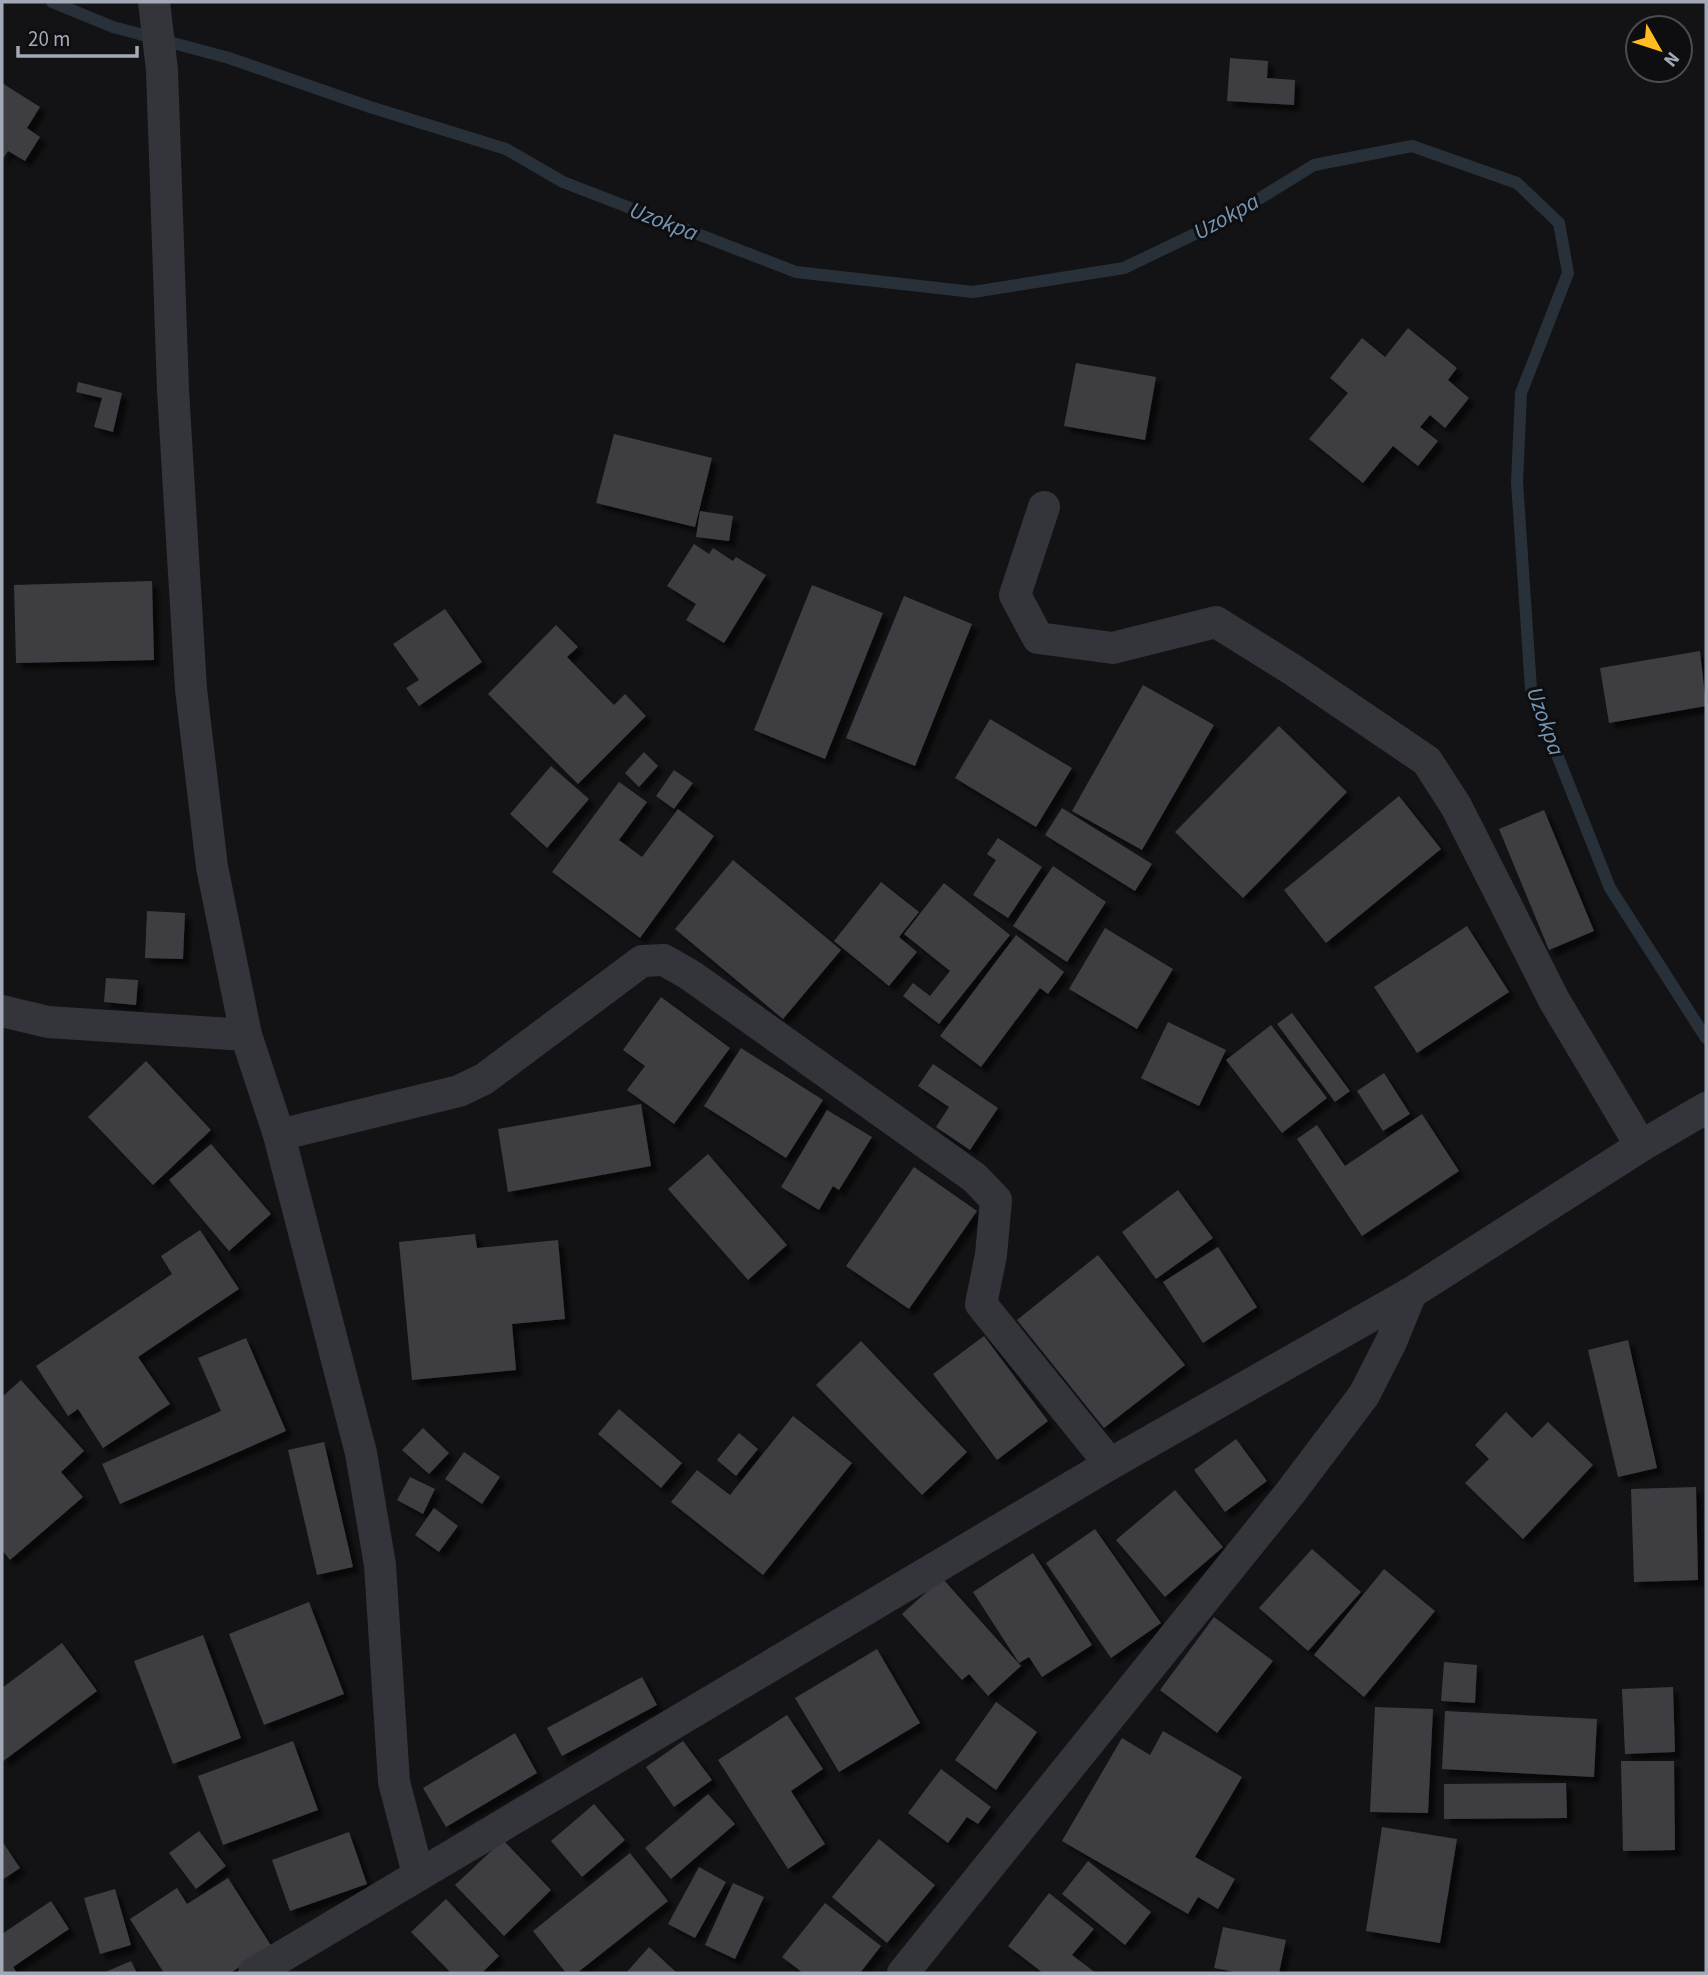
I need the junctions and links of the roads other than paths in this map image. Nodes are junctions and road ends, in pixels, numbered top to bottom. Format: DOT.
graph roads {
  1 [pos="154,6"];
  2 [pos="1044,507"];
  3 [pos="2,1011"];
  4 [pos="246,1035"];
  5 [pos="1706,1108"];
  6 [pos="279,1135"];
  7 [pos="1641,1146"];
  8 [pos="1411,1293"];
  9 [pos="1110,1464"];
  10 [pos="418,1874"];
  11 [pos="254,1973"];
  12 [pos="904,1973"];
  1 -- 4 [label="street"];
  2 -- 7 [label="street"];
  3 -- 4 [label="street"];
  4 -- 6 [label="street"];
  5 -- 7 [label="street"];
  6 -- 9 [label="street"];
  6 -- 10 [label="street"];
  7 -- 8 [label="street"];
  8 -- 9 [label="street"];
  8 -- 12 [label="street"];
  9 -- 10 [label="street"];
  10 -- 11 [label="street"];
}
